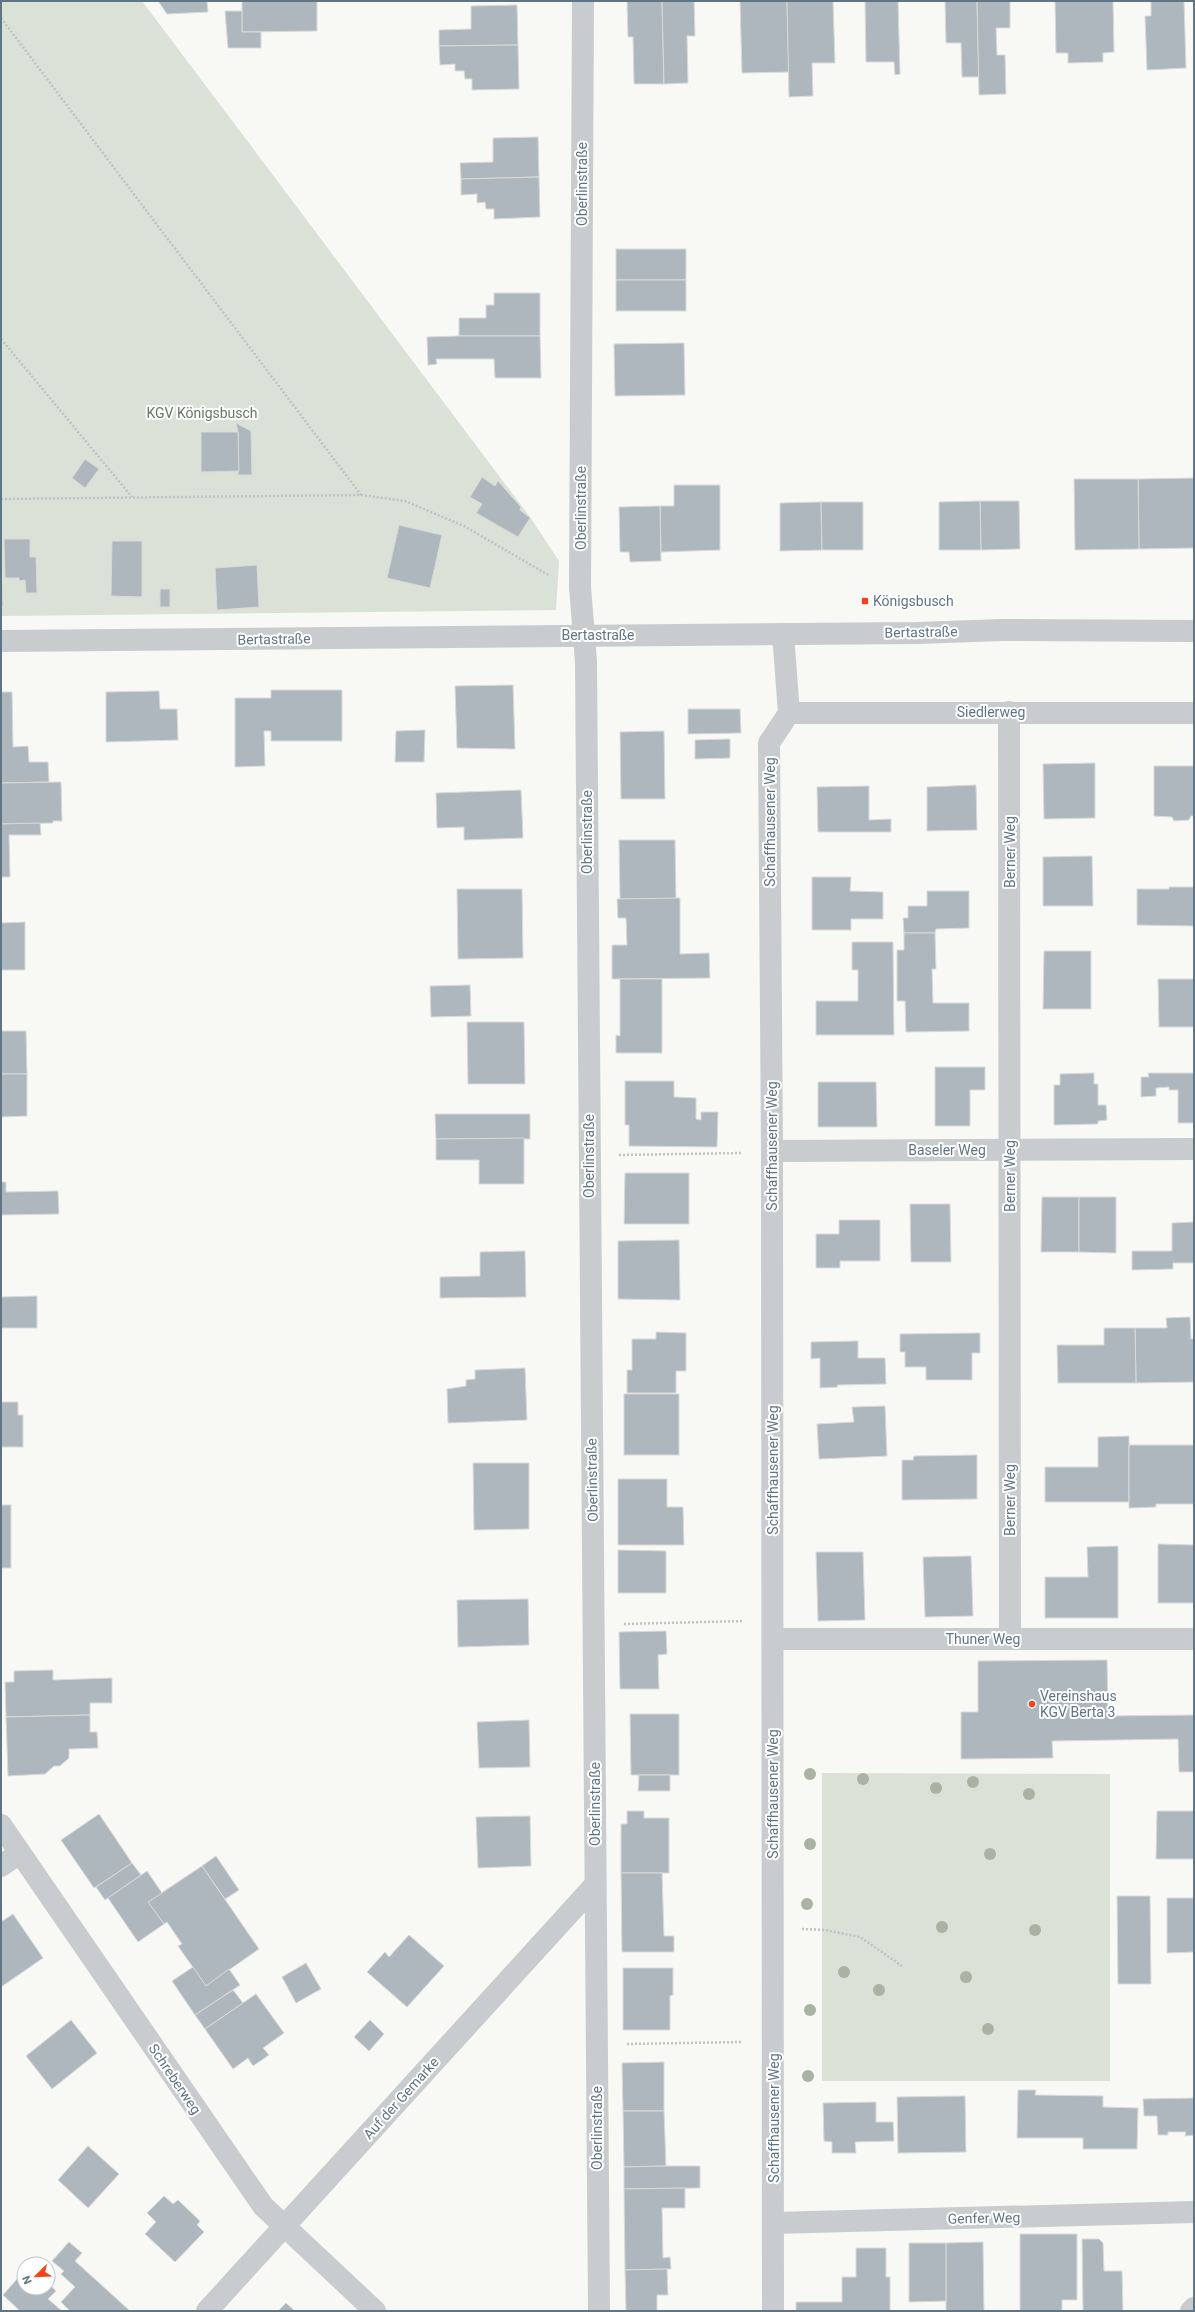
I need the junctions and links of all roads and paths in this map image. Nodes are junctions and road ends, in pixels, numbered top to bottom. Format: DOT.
graph roads {
  1 [pos="583,1"];
  2 [pos="1,18"];
  3 [pos="1,339"];
  4 [pos="361,495"];
  5 [pos="132,498"];
  6 [pos="1,499"];
  7 [pos="551,577"];
  8 [pos="1194,631"];
  9 [pos="783,634"];
  10 [pos="584,636"];
  11 [pos="1,641"];
  12 [pos="789,712"];
  13 [pos="1009,712"];
  14 [pos="1194,713"];
  15 [pos="1010,1149"];
  16 [pos="1194,1149"];
  17 [pos="772,1151"];
  18 [pos="589,1155"];
  19 [pos="594,1624"];
  20 [pos="773,1630"];
  21 [pos="1010,1639"];
  22 [pos="1194,1639"];
  23 [pos="1,1825"];
  24 [pos="20,1853"];
  25 [pos="1,1866"];
  26 [pos="595,1885"];
  27 [pos="773,1927"];
  28 [pos="902,1966"];
  29 [pos="597,2042"];
  30 [pos="774,2043"];
  31 [pos="1194,2212"];
  32 [pos="774,2223"];
  33 [pos="284,2226"];
  34 [pos="1194,2308"];
  35 [pos="207,2311"];
  36 [pos="375,2311"];
  37 [pos="599,2311"];
  38 [pos="773,2311"];
  39 [pos="1191,2311"];
  1 -- 10 [label="street, Oberlinstraße"];
  2 -- 4 [label="path"];
  3 -- 5 [label="path"];
  4 -- 5 [label="path"];
  4 -- 7 [label="path"];
  5 -- 6 [label="path"];
  8 -- 9 [label="street, Bertastraße"];
  9 -- 10 [label="street, Bertastraße"];
  9 -- 12 [label="street"];
  10 -- 11 [label="street, Bertastraße"];
  10 -- 18 [label="street, Oberlinstraße"];
  12 -- 13 [label="street, Siedlerweg"];
  12 -- 17 [label="street, Schaffhausener Weg"];
  13 -- 14 [label="street, Siedlerweg"];
  13 -- 15 [label="street, Berner Weg"];
  15 -- 16 [label="street, Baseler Weg"];
  15 -- 17 [label="street, Baseler Weg"];
  15 -- 21 [label="street, Berner Weg"];
  17 -- 18 [label="path"];
  17 -- 20 [label="street, Schaffhausener Weg"];
  18 -- 19 [label="street, Oberlinstraße"];
  19 -- 20 [label="path"];
  19 -- 26 [label="street, Oberlinstraße"];
  20 -- 21 [label="street, Thuner Weg"];
  20 -- 27 [label="street, Schaffhausener Weg"];
  21 -- 22 [label="street, Thuner Weg"];
  23 -- 24 [label="street, Schreberweg"];
  24 -- 25 [label="street"];
  24 -- 33 [label="street, Schreberweg"];
  26 -- 29 [label="street, Oberlinstraße"];
  26 -- 33 [label="street, Auf der Gemarke"];
  27 -- 28 [label="path"];
  27 -- 30 [label="street, Schaffhausener Weg"];
  29 -- 30 [label="path"];
  29 -- 37 [label="street, Oberlinstraße"];
  30 -- 32 [label="street, Schaffhausener Weg"];
  31 -- 32 [label="street, Genfer Weg"];
  32 -- 38 [label="street, Schaffhausener Weg"];
  33 -- 35 [label="street, Auf der Gemarke"];
  33 -- 36 [label="street, Schreberweg"];
  34 -- 39 [label="street"];
}
